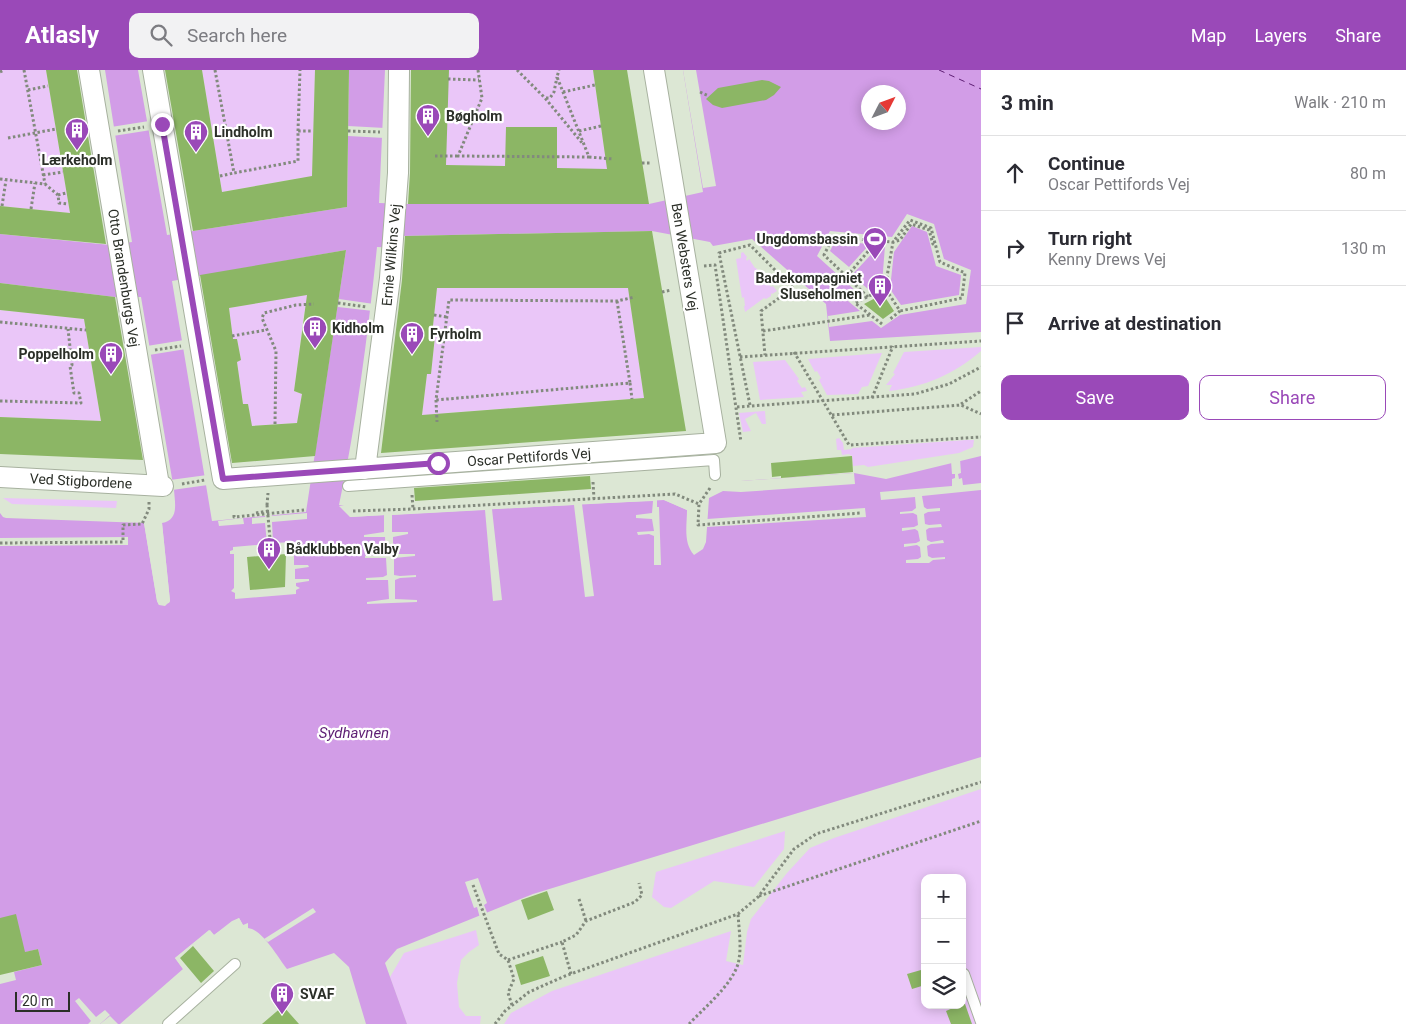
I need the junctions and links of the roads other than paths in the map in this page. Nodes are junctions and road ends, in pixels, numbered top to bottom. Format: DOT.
graph roads {
  1 [pos="89,70"];
  2 [pos="153,70"];
  3 [pos="399,70"];
  4 [pos="654,70"];
  5 [pos="716,444"];
  6 [pos="356,475"];
  7 [pos="715,475"];
  8 [pos="0,477"];
  9 [pos="167,485"];
  10 [pos="236,964"];
  11 [pos="966,980"];
  12 [pos="981,1022"];
  13 [pos="168,1024"];
  1 -- 9 [label="street, Otto Brandenburgs Vej"];
  2 -- 6 [label="street, Oscar Pettifords Vej"];
  3 -- 6 [label="street, Ernie Wilkins Vej"];
  4 -- 5 [label="street, Ben Websters Vej"];
  5 -- 6 [label="street, Oscar Pettifords Vej"];
  6 -- 7 [label="lane"];
  8 -- 9 [label="street, Ved Stigbordene"];
  10 -- 13 [label="lane"];
  11 -- 12 [label="lane"];
}
